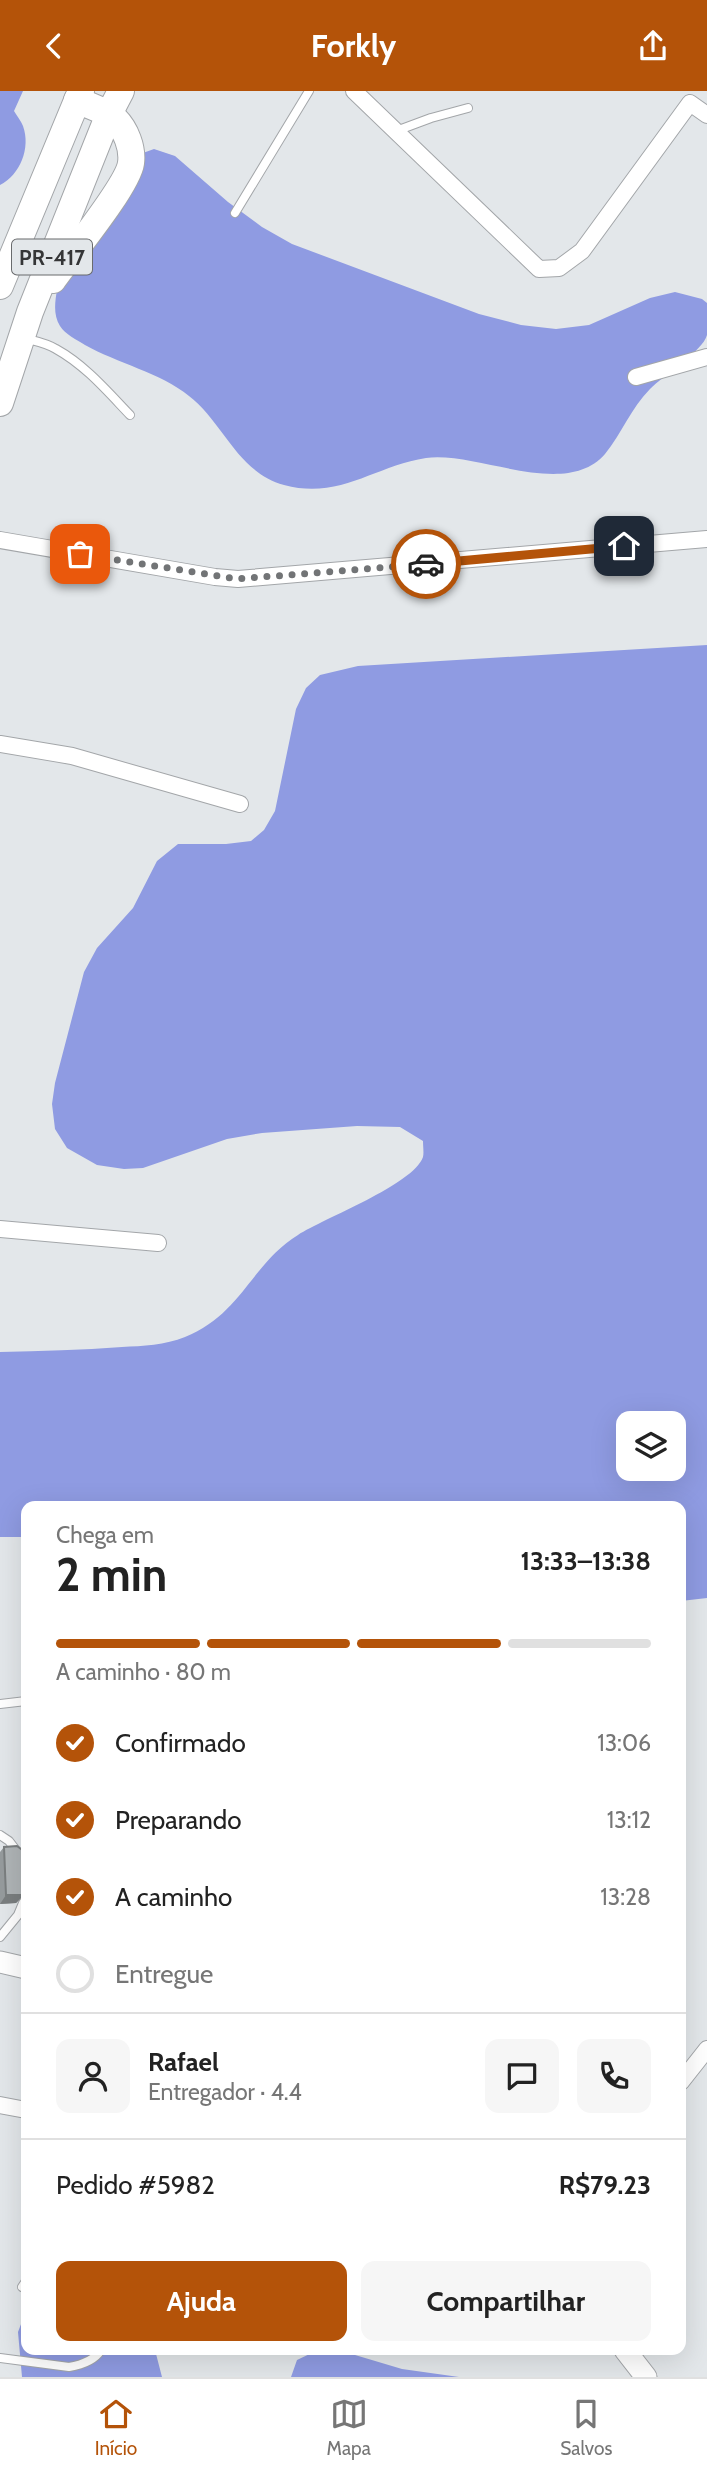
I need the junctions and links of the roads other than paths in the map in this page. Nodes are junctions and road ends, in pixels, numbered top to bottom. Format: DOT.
graph roads {
  1 [pos="309,91"];
  2 [pos="354,91"];
  3 [pos="79,96"];
  4 [pos="115,102"];
  5 [pos="468,108"];
  6 [pos="707,115"];
  7 [pos="396,131"];
  8 [pos="235,213"];
  9 [pos="0,286"];
  10 [pos="26,324"];
  11 [pos="707,357"];
  12 [pos="636,377"];
  13 [pos="0,403"];
  14 [pos="130,415"];
  15 [pos="707,539"];
  16 [pos="0,540"];
  17 [pos="0,744"];
  18 [pos="240,804"];
  19 [pos="0,1229"];
  20 [pos="158,1243"];
  21 [pos="21,1701"];
  22 [pos="0,1703"];
  23 [pos="0,1835"];
  24 [pos="19,1854"];
  25 [pos="21,1908"];
  26 [pos="0,1937"];
  27 [pos="0,1962"];
  28 [pos="21,1967"];
  29 [pos="707,2049"];
  30 [pos="686,2076"];
  31 [pos="0,2105"];
  32 [pos="21,2109"];
  33 [pos="97,2355"];
  34 [pos="629,2355"];
  35 [pos="0,2358"];
  36 [pos="646,2377"];
  1 -- 8 [label="lane"];
  2 -- 7 [label="street"];
  3 -- 4 [label="main road"];
  3 -- 9 [label="main road, PR-417"];
  4 -- 10 [label="main road, PR-417"];
  4 -- 10 [label="main road"];
  5 -- 7 [label="lane"];
  6 -- 7 [label="street"];
  10 -- 13 [label="main road, PR-417"];
  10 -- 14 [label="lane"];
  11 -- 12 [label="street"];
  15 -- 16 [label="street"];
  17 -- 18 [label="street"];
  19 -- 20 [label="street"];
  21 -- 22 [label="lane"];
  23 -- 24 [label="lane"];
  25 -- 26 [label="lane"];
  27 -- 28 [label="street"];
  29 -- 30 [label="street"];
  31 -- 32 [label="street"];
  33 -- 35 [label="lane"];
  34 -- 36 [label="street"];
}
